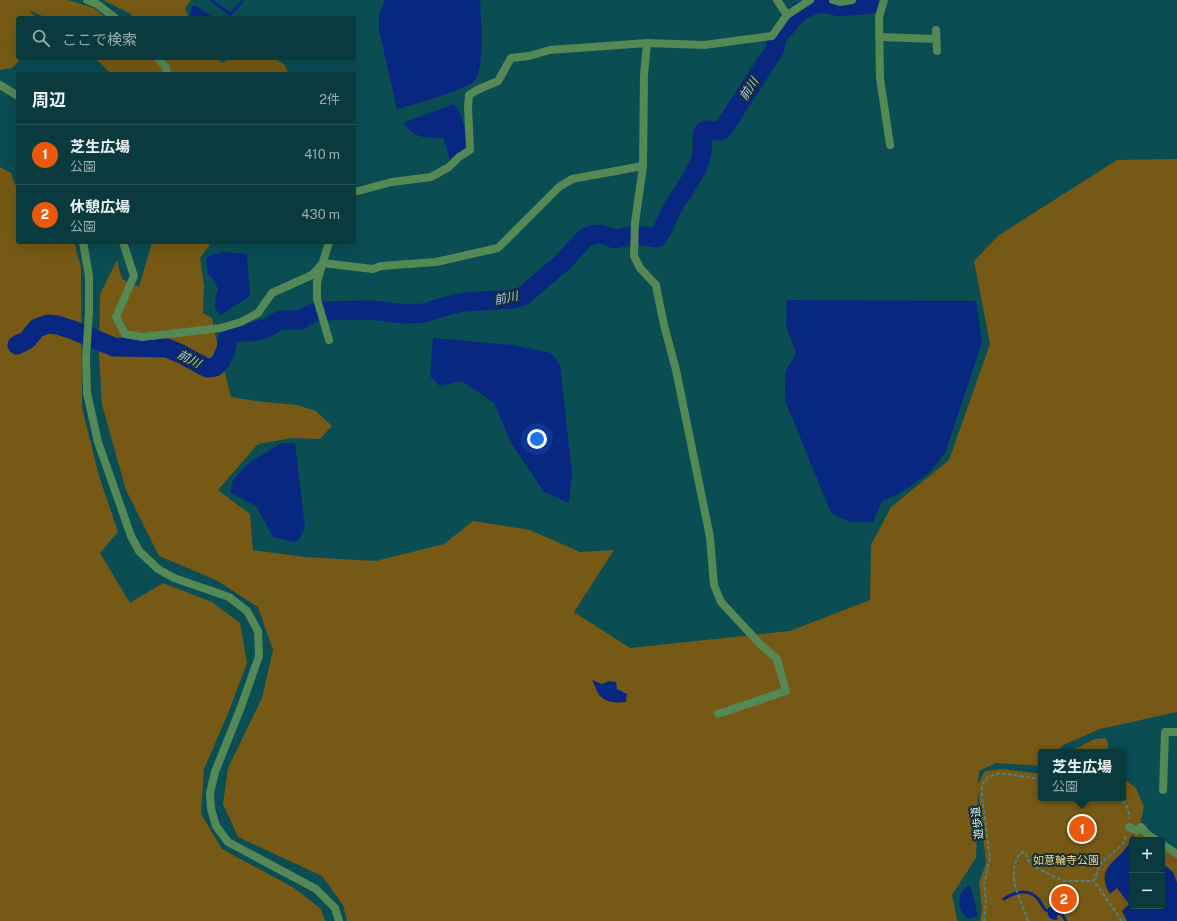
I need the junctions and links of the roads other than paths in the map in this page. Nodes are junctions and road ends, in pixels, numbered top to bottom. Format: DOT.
graph roads {
  1 [pos="87,0"];
  2 [pos="777,0"];
  3 [pos="810,0"];
  4 [pos="833,0"];
  5 [pos="852,0"];
  6 [pos="884,0"];
  7 [pos="788,15"];
  8 [pos="112,16"];
  9 [pos="936,30"];
  10 [pos="879,38"];
  11 [pos="936,38"];
  12 [pos="647,43"];
  13 [pos="937,51"];
  14 [pos="159,60"];
  15 [pos="167,72"];
  16 [pos="0,85"];
  17 [pos="16,95"];
  18 [pos="890,145"];
  19 [pos="643,166"];
  20 [pos="356,191"];
  21 [pos="85,244"];
  22 [pos="124,244"];
  23 [pos="329,244"];
  24 [pos="323,263"];
  25 [pos="329,340"];
  26 [pos="718,714"];
  27 [pos="1177,732"];
  28 [pos="1163,790"];
  29 [pos="1129,827"];
  30 [pos="1151,837"];
  31 [pos="1165,846"];
  32 [pos="1177,854"];
  33 [pos="339,921"];
  1 -- 8 [label="street"];
  2 -- 7 [label="street"];
  3 -- 7 [label="street"];
  4 -- 5 [label="street"];
  6 -- 10 [label="street"];
  7 -- 12 [label="street"];
  9 -- 11 [label="street"];
  10 -- 11 [label="street"];
  10 -- 18 [label="street"];
  11 -- 13 [label="street"];
  12 -- 19 [label="street"];
  12 -- 20 [label="street"];
  14 -- 15 [label="street"];
  16 -- 17 [label="street"];
  19 -- 24 [label="street"];
  19 -- 26 [label="street"];
  21 -- 33 [label="street"];
  22 -- 24 [label="street"];
  23 -- 24 [label="street"];
  24 -- 25 [label="street"];
  27 -- 28 [label="street"];
  29 -- 30 [label="street"];
  31 -- 32 [label="street"];
}
